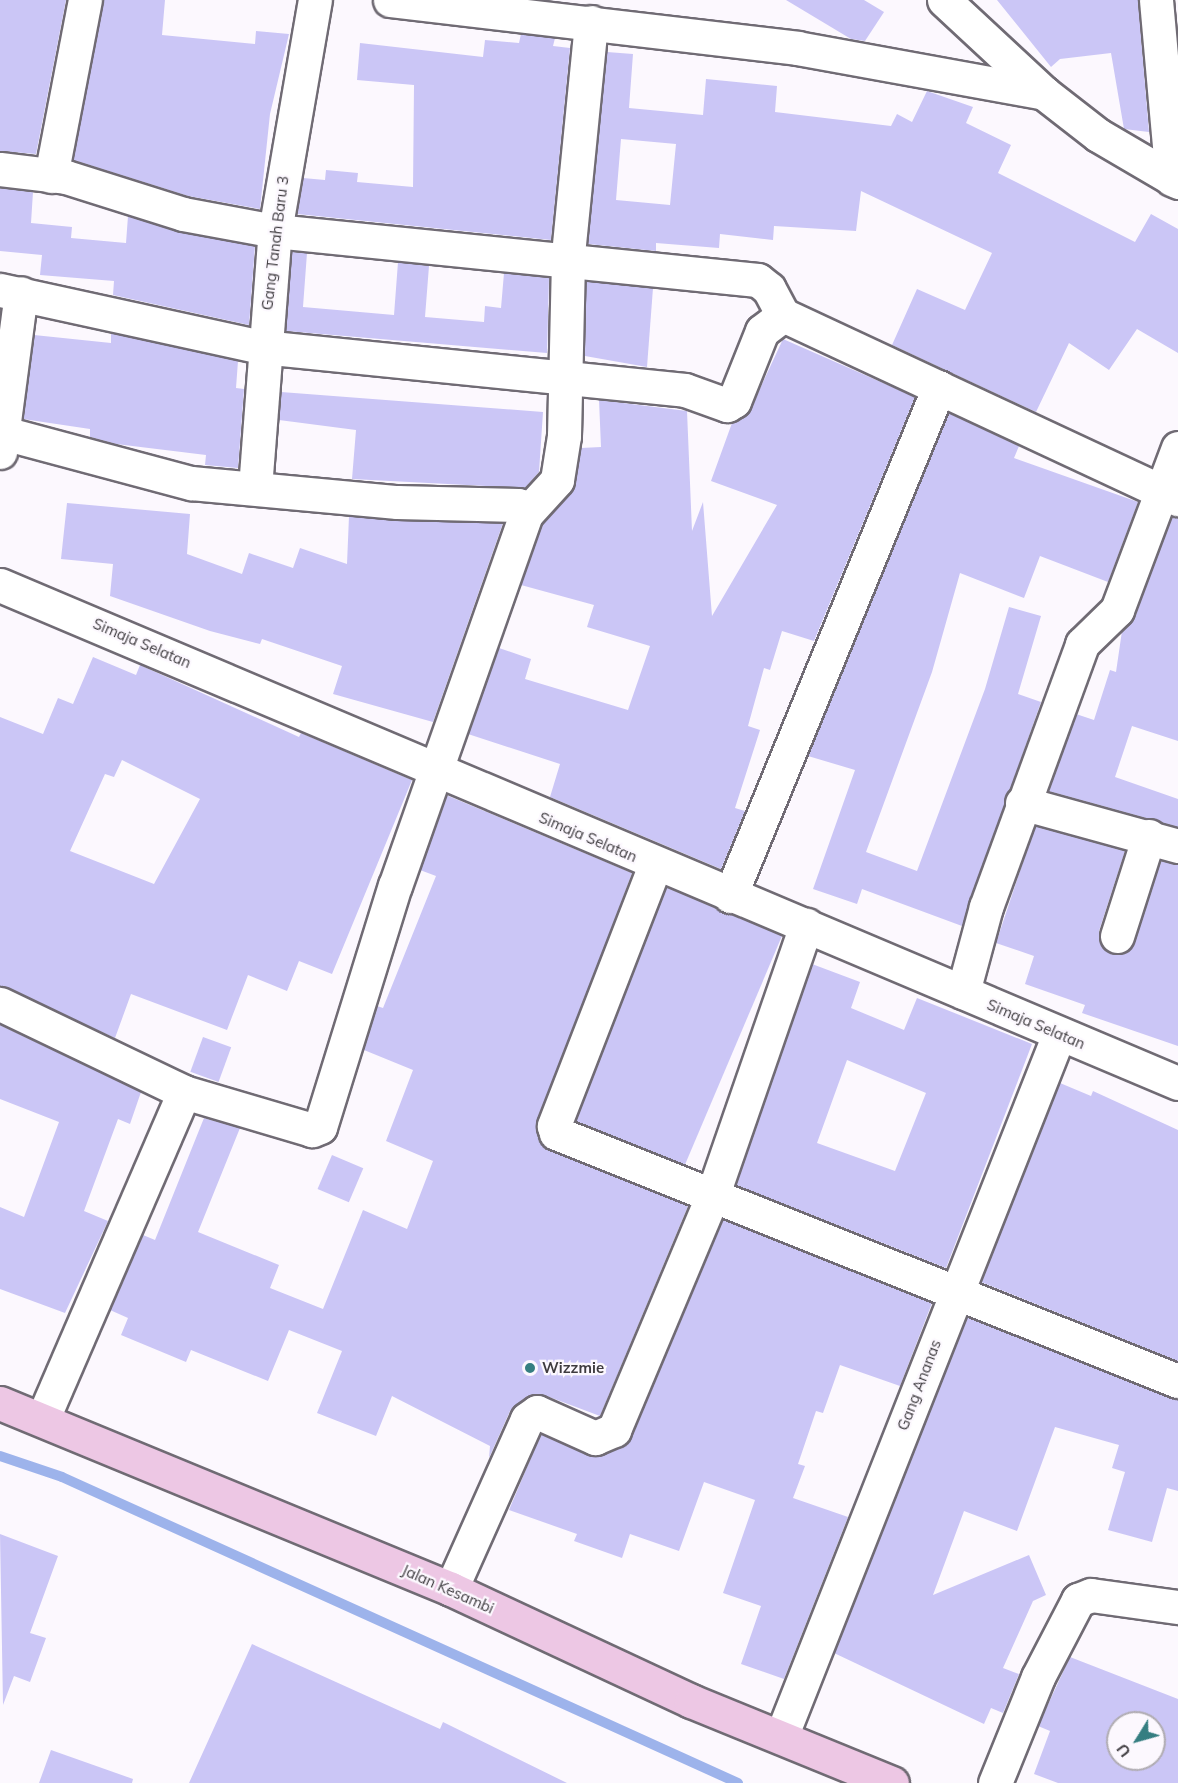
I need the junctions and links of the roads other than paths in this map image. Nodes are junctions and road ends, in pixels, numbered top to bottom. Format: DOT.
graph roads {
  1 [pos="84,0"];
  2 [pos="315,0"];
  3 [pos="390,0"];
  4 [pos="944,0"];
  5 [pos="1156,0"];
  6 [pos="591,22"];
  7 [pos="1044,93"];
  8 [pos="0,169"];
  9 [pos="51,176"];
  10 [pos="1175,181"];
  11 [pos="275,231"];
  12 [pos="568,265"];
  13 [pos="10,291"];
  14 [pos="783,315"];
  15 [pos="262,347"];
  16 [pos="565,378"];
  17 [pos="939,387"];
  18 [pos="1,439"];
  19 [pos="1178,448"];
  20 [pos="255,488"];
  21 [pos="1169,495"];
  22 [pos="526,514"];
  23 [pos="3,594"];
  24 [pos="437,773"];
  25 [pos="1022,802"];
  26 [pos="1163,841"];
  27 [pos="655,865"];
  28 [pos="730,896"];
  29 [pos="806,925"];
  30 [pos="1117,936"];
  31 [pos="963,993"];
  32 [pos="0,1004"];
  33 [pos="1059,1034"];
  34 [pos="1178,1083"];
  35 [pos="184,1092"];
  36 [pos="713,1194"];
  37 [pos="956,1290"];
  38 [pos="1178,1381"];
  39 [pos="0,1403"];
  40 [pos="43,1418"];
  41 [pos="451,1589"];
  42 [pos="1178,1607"];
  43 [pos="781,1737"];
  44 [pos="892,1783"];
  45 [pos="995,1783"];
  1 -- 9 [label="street"];
  2 -- 11 [label="street, Gang Tanah Baru 3"];
  3 -- 6 [label="street"];
  4 -- 7 [label="street"];
  5 -- 10 [label="street"];
  6 -- 7 [label="street"];
  6 -- 12 [label="street"];
  7 -- 10 [label="street"];
  8 -- 9 [label="street"];
  9 -- 11 [label="street"];
  11 -- 12 [label="street"];
  11 -- 15 [label="street, Gang Tanah Baru 3"];
  12 -- 14 [label="street"];
  12 -- 16 [label="street"];
  13 -- 15 [label="street"];
  13 -- 18 [label="street"];
  14 -- 16 [label="street"];
  14 -- 17 [label="street"];
  15 -- 16 [label="street"];
  15 -- 20 [label="street, Gang Tanah Baru 3"];
  16 -- 22 [label="street"];
  17 -- 21 [label="street"];
  17 -- 28 [label="street"];
  18 -- 20 [label="street"];
  19 -- 21 [label="street"];
  20 -- 22 [label="street"];
  21 -- 25 [label="street"];
  22 -- 24 [label="street"];
  23 -- 24 [label="street, Simaja Selatan"];
  24 -- 27 [label="street, Simaja Selatan"];
  24 -- 35 [label="street"];
  25 -- 26 [label="street"];
  25 -- 31 [label="street"];
  26 -- 30 [label="street"];
  27 -- 28 [label="street, Simaja Selatan"];
  27 -- 36 [label="street"];
  28 -- 29 [label="street, Simaja Selatan"];
  29 -- 31 [label="street, Simaja Selatan"];
  29 -- 36 [label="street"];
  31 -- 33 [label="street, Simaja Selatan"];
  32 -- 35 [label="street"];
  33 -- 34 [label="street, Simaja Selatan"];
  33 -- 37 [label="street, Gang Ananas"];
  35 -- 40 [label="street"];
  36 -- 37 [label="street"];
  36 -- 41 [label="street"];
  37 -- 38 [label="street"];
  37 -- 43 [label="street, Gang Ananas"];
  39 -- 40 [label="main road, Jalan Kesambi"];
  40 -- 41 [label="main road, Jalan Kesambi"];
  41 -- 43 [label="main road, Jalan Kesambi"];
  42 -- 45 [label="street"];
  43 -- 44 [label="main road, Jalan Kesambi"];
}
